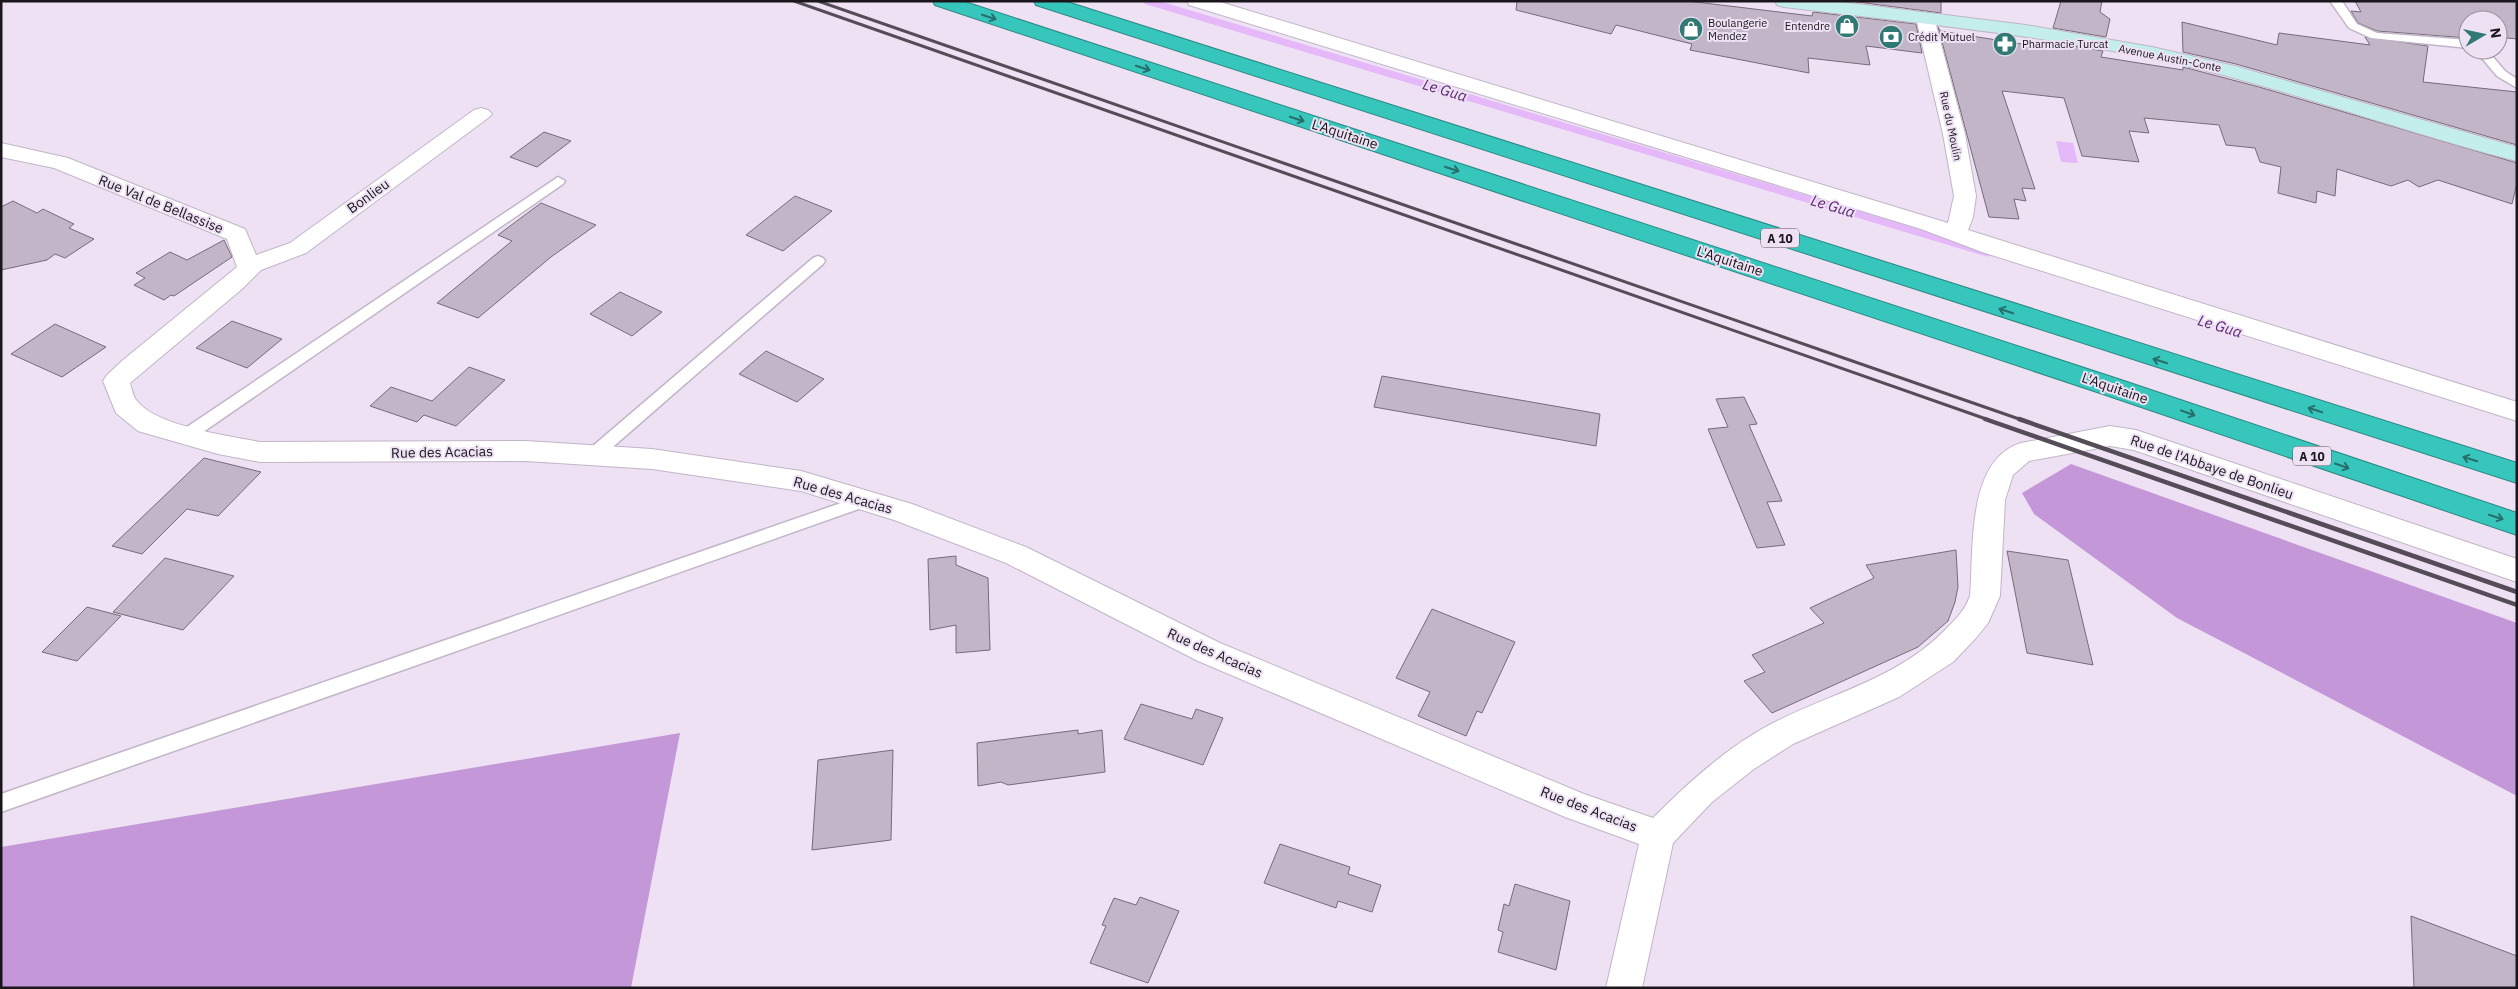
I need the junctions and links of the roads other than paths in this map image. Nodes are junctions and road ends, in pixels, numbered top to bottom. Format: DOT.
graph roads {
  1 [pos="942,1"];
  2 [pos="1043,1"];
  3 [pos="1196,1"];
  4 [pos="1784,1"];
  5 [pos="2336,1"];
  6 [pos="1926,18"];
  7 [pos="2458,43"];
  8 [pos="2488,60"];
  9 [pos="2517,84"];
  10 [pos="481,114"];
  11 [pos="1,150"];
  12 [pos="2517,154"];
  13 [pos="558,181"];
  14 [pos="1954,234"];
  15 [pos="818,261"];
  16 [pos="249,266"];
  17 [pos="2517,412"];
  18 [pos="187,435"];
  19 [pos="592,455"];
  20 [pos="2517,473"];
  21 [pos="864,500"];
  22 [pos="2517,524"];
  23 [pos="2517,571"];
  24 [pos="1,803"];
  25 [pos="1658,834"];
  26 [pos="1624,988"];
  1 -- 22 [label="highway, L'Aquitaine / A 10, one-way"];
  20 -- 2 [label="highway, A 10, one-way"];
  3 -- 14 [label="street"];
  4 -- 6 [label="main road, Avenue Austin-Conte"];
  5 -- 7 [label="lane"];
  6 -- 12 [label="main road, Avenue Austin-Conte"];
  6 -- 14 [label="street, Rue du Moulin"];
  8 -- 9 [label="lane"];
  10 -- 16 [label="street, Bonlieu"];
  11 -- 16 [label="street, Rue Val de Bellassise"];
  13 -- 18 [label="lane"];
  14 -- 17 [label="street"];
  15 -- 19 [label="lane"];
  16 -- 18 [label="street, Rue des Acacias"];
  18 -- 19 [label="street, Rue des Acacias"];
  19 -- 21 [label="street, Rue des Acacias"];
  21 -- 24 [label="lane"];
  21 -- 25 [label="street, Rue des Acacias"];
  23 -- 25 [label="street, Rue de l'Abbaye de Bonlieu"];
  25 -- 26 [label="street"];
}
